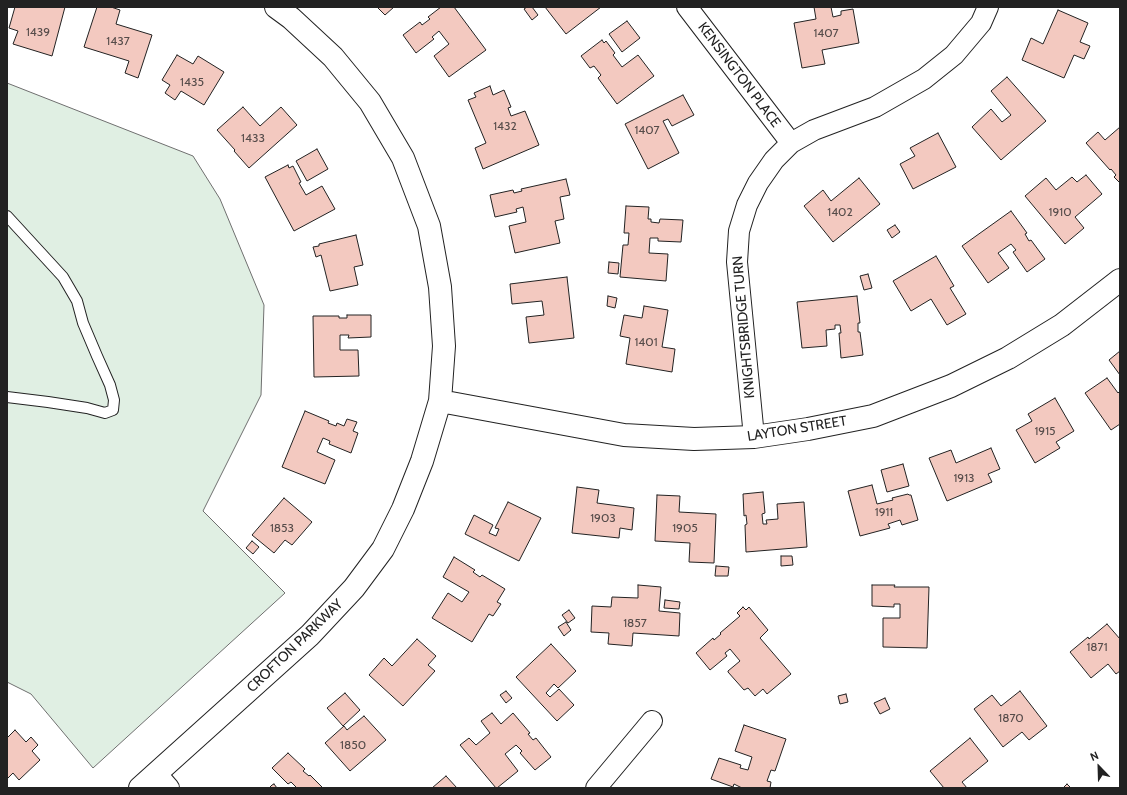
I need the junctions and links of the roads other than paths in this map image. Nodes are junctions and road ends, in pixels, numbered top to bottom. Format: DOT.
graph roads {
  1 [pos="276,7"];
  2 [pos="687,7"];
  3 [pos="988,7"];
  4 [pos="791,143"];
  5 [pos="7,216"];
  6 [pos="1120,280"];
  7 [pos="7,397"];
  8 [pos="440,401"];
  9 [pos="754,437"];
  10 [pos="652,721"];
  11 [pos="163,781"];
  12 [pos="140,788"];
  13 [pos="596,788"];
  1 -- 8 [label="street, CROFTON PARKWAY"];
  2 -- 4 [label="street, KENSINGTON PLACE"];
  3 -- 4 [label="street, KNIGHTSBRIDGE TURN"];
  4 -- 9 [label="street, KNIGHTSBRIDGE TURN"];
  5 -- 7 [label="lane"];
  6 -- 9 [label="street, LAYTON STREET"];
  8 -- 9 [label="street, LAYTON STREET"];
  8 -- 11 [label="street, CROFTON PARKWAY"];
  10 -- 13 [label="street"];
  11 -- 12 [label="street, CROFTON PARKWAY"];
}
